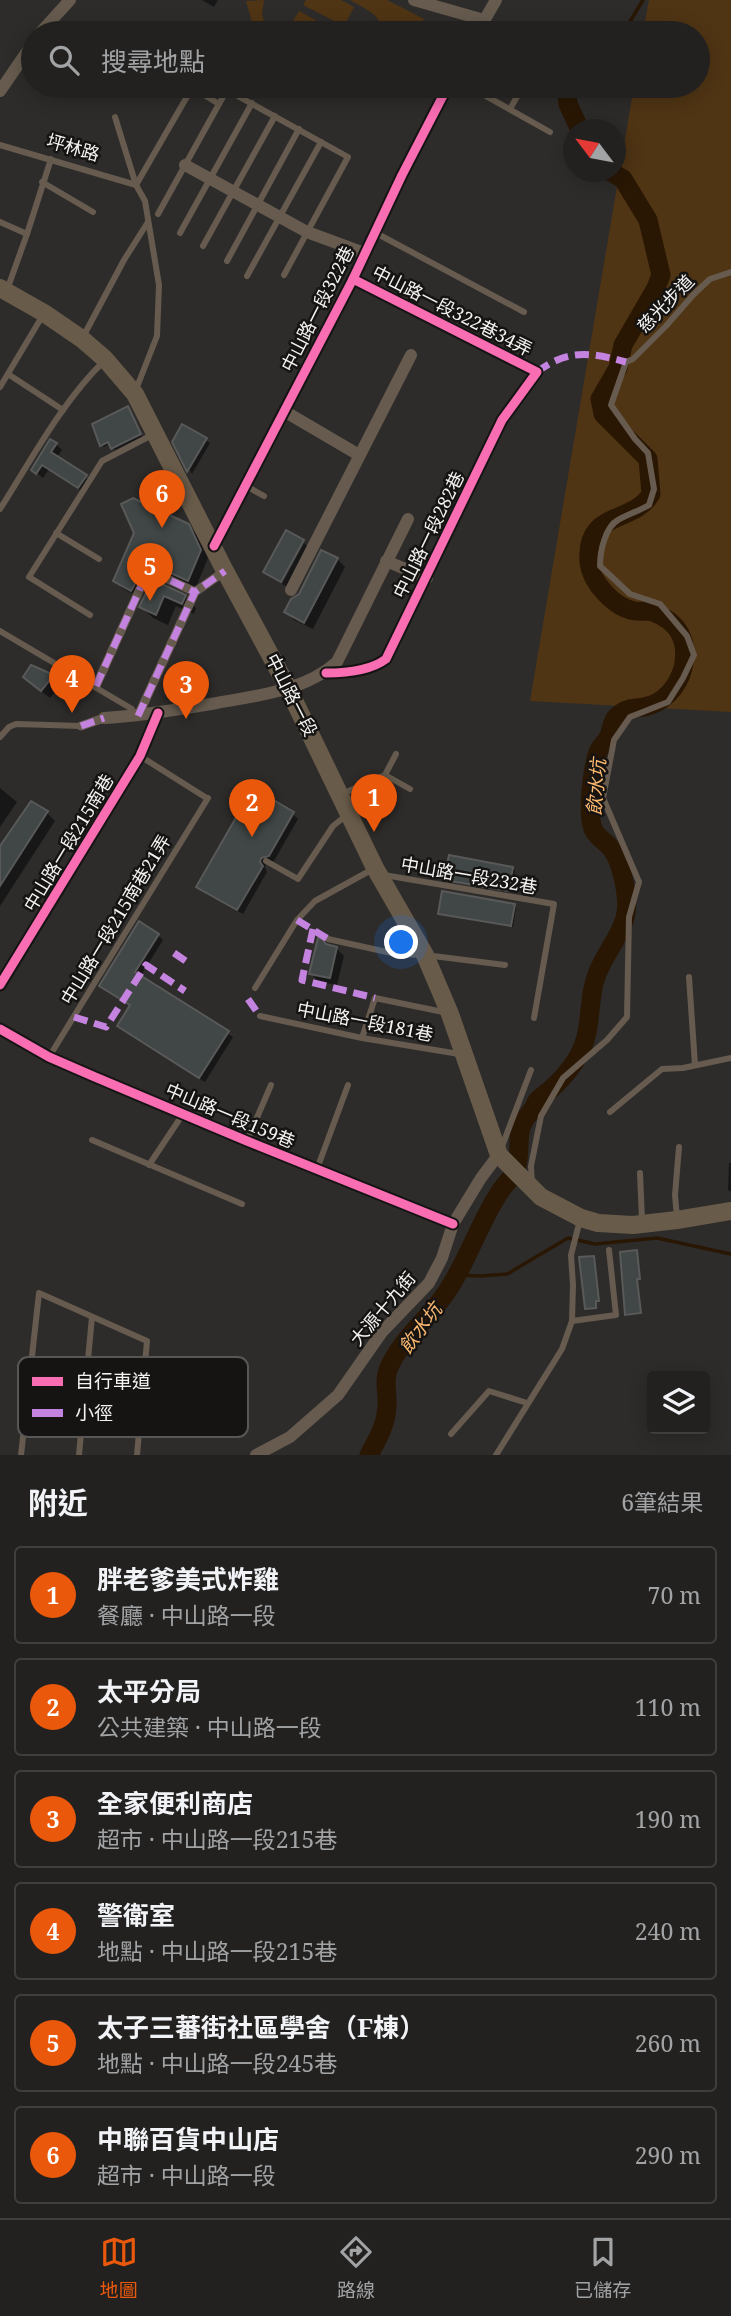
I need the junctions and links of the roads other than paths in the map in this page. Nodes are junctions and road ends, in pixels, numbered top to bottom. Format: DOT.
graph roads {
  1 [pos="70,0"];
  2 [pos="414,0"];
  3 [pos="496,0"];
  4 [pos="484,20"];
  5 [pos="51,21"];
  6 [pos="21,60"];
  7 [pos="0,91"];
  8 [pos="185,98"];
  9 [pos="209,98"];
  10 [pos="222,98"];
  11 [pos="242,98"];
  12 [pos="442,98"];
  13 [pos="490,98"];
  14 [pos="516,98"];
  15 [pos="252,103"];
  16 [pos="219,104"];
  17 [pos="510,109"];
  18 [pos="275,116"];
  19 [pos="115,117"];
  20 [pos="299,129"];
  21 [pos="550,131"];
  22 [pos="321,142"];
  23 [pos="0,145"];
  24 [pos="51,159"];
  25 [pos="186,165"];
  26 [pos="210,179"];
  27 [pos="42,183"];
  28 [pos="136,185"];
  29 [pos="233,191"];
  30 [pos="258,205"];
  31 [pos="93,212"];
  32 [pos="158,214"];
  33 [pos="280,217"];
  34 [pos="0,222"];
  35 [pos="149,222"];
  36 [pos="307,232"];
  37 [pos="374,232"];
  38 [pos="180,233"];
  39 [pos="27,234"];
  40 [pos="203,246"];
  41 [pos="364,253"];
  42 [pos="227,261"];
  43 [pos="731,272"];
  44 [pos="284,275"];
  45 [pos="247,276"];
  46 [pos="353,279"];
  47 [pos="3,290"];
  48 [pos="524,312"];
  49 [pos="44,313"];
  50 [pos="82,339"];
  51 [pos="411,355"];
  52 [pos="105,359"];
  53 [pos="537,372"];
  54 [pos="8,374"];
  55 [pos="0,387"];
  56 [pos="135,394"];
  57 [pos="63,410"];
  58 [pos="284,411"];
  59 [pos="154,434"];
  60 [pos="359,455"];
  61 [pos="246,486"];
  62 [pos="264,496"];
  63 [pos="0,509"];
  64 [pos="408,519"];
  65 [pos="56,533"];
  66 [pos="214,546"];
  67 [pos="99,559"];
  68 [pos="386,561"];
  69 [pos="225,571"];
  70 [pos="427,578"];
  71 [pos="291,590"];
  72 [pos="195,592"];
  73 [pos="90,615"];
  74 [pos="0,631"];
  75 [pos="326,673"];
  76 [pos="96,686"];
  77 [pos="288,688"];
  78 [pos="158,713"];
  79 [pos="136,716"];
  80 [pos="104,718"];
  81 [pos="81,726"];
  82 [pos="0,737"];
  83 [pos="396,754"];
  84 [pos="140,756"];
  85 [pos="385,775"];
  86 [pos="410,789"];
  87 [pos="340,794"];
  88 [pos="349,813"];
  89 [pos="266,861"];
  90 [pos="378,871"];
  91 [pos="328,939"];
  92 [pos="425,955"];
  93 [pos="505,965"];
  94 [pos="689,977"];
  95 [pos="0,985"];
  96 [pos="255,988"];
  97 [pos="450,1014"];
  98 [pos="261,1016"];
  99 [pos="534,1018"];
  100 [pos="0,1029"];
  101 [pos="362,1038"];
  102 [pos="465,1055"];
  103 [pos="49,1057"];
  104 [pos="731,1058"];
  105 [pos="695,1065"];
  106 [pos="531,1070"];
  107 [pos="348,1085"];
  108 [pos="271,1086"];
  109 [pos="610,1112"];
  110 [pos="183,1114"];
  111 [pos="92,1140"];
  112 [pos="247,1142"];
  113 [pos="679,1147"];
  114 [pos="499,1154"];
  115 [pos="149,1165"];
  116 [pos="317,1169"];
  117 [pos="640,1173"];
  118 [pos="532,1189"];
  119 [pos="242,1204"];
  120 [pos="731,1211"];
  121 [pos="581,1218"];
  122 [pos="677,1220"];
  123 [pos="453,1224"];
  124 [pos="642,1224"];
  125 [pos="609,1250"];
  126 [pos="93,1317"];
  127 [pos="572,1321"];
  128 [pos="32,1357"];
  129 [pos="89,1357"];
  130 [pos="146,1357"];
  131 [pos="527,1403"];
  132 [pos="451,1434"];
  133 [pos="23,1437"];
  134 [pos="81,1437"];
  135 [pos="139,1437"];
  136 [pos="21,1455"];
  137 [pos="79,1455"];
  138 [pos="137,1455"];
  139 [pos="256,1455"];
  140 [pos="496,1455"];
  1 -- 5 [label="street"];
  2 -- 4 [label="street"];
  3 -- 4 [label="street"];
  6 -- 7 [label="street"];
  8 -- 28 [label="lane"];
  9 -- 16 [label="lane"];
  10 -- 16 [label="lane"];
  11 -- 15 [label="lane"];
  12 -- 37 [label="street, 中山路一段322巷"];
  13 -- 17 [label="lane"];
  14 -- 17 [label="lane"];
  15 -- 18 [label="lane"];
  15 -- 26 [label="lane"];
  16 -- 25 [label="lane"];
  17 -- 21 [label="lane"];
  18 -- 20 [label="lane"];
  18 -- 29 [label="lane"];
  19 -- 28 [label="lane"];
  20 -- 22 [label="lane"];
  20 -- 30 [label="lane"];
  22 -- 33 [label="lane"];
  22 -- 36 [label="lane"];
  23 -- 24 [label="lane, 坪林路"];
  24 -- 27 [label="lane"];
  24 -- 28 [label="lane, 坪林路"];
  25 -- 26 [label="street"];
  25 -- 32 [label="lane"];
  26 -- 29 [label="street"];
  26 -- 38 [label="lane"];
  27 -- 31 [label="lane"];
  27 -- 39 [label="lane"];
  28 -- 35 [label="lane"];
  29 -- 30 [label="street"];
  29 -- 40 [label="lane"];
  30 -- 33 [label="street"];
  30 -- 42 [label="lane"];
  33 -- 36 [label="street"];
  33 -- 45 [label="lane"];
  34 -- 39 [label="lane"];
  35 -- 50 [label="lane"];
  35 -- 56 [label="lane"];
  36 -- 41 [label="street"];
  36 -- 44 [label="lane"];
  37 -- 41 [label="street, 中山路一段322巷"];
  37 -- 48 [label="lane"];
  39 -- 47 [label="lane"];
  41 -- 46 [label="street, 中山路一段322巷"];
  43 -- 118 [label="lane, 慈光步道"];
  46 -- 53 [label="street, 中山路一段322巷34弄"];
  46 -- 58 [label="street, 中山路一段322巷"];
  47 -- 49 [label="main road, 中山路一段"];
  49 -- 50 [label="main road, 中山路一段"];
  49 -- 54 [label="lane"];
  50 -- 52 [label="main road, 中山路一段"];
  51 -- 60 [label="street"];
  52 -- 56 [label="main road, 中山路一段"];
  52 -- 57 [label="lane"];
  53 -- 70 [label="street, 中山路一段282巷"];
  54 -- 55 [label="lane"];
  54 -- 57 [label="lane"];
  56 -- 59 [label="main road, 中山路一段"];
  57 -- 63 [label="lane"];
  58 -- 60 [label="street"];
  58 -- 61 [label="street, 中山路一段322巷"];
  59 -- 65 [label="lane"];
  59 -- 66 [label="main road, 中山路一段"];
  60 -- 71 [label="street"];
  61 -- 62 [label="lane"];
  61 -- 66 [label="street, 中山路一段322巷"];
  64 -- 68 [label="street"];
  65 -- 67 [label="lane"];
  65 -- 73 [label="lane"];
  66 -- 69 [label="main road, 中山路一段"];
  68 -- 70 [label="street"];
  68 -- 75 [label="street"];
  69 -- 72 [label="street"];
  69 -- 77 [label="main road, 中山路一段"];
  70 -- 75 [label="street, 中山路一段282巷"];
  72 -- 76 [label="street"];
  72 -- 79 [label="street"];
  74 -- 76 [label="lane"];
  75 -- 77 [label="street"];
  76 -- 79 [label="lane"];
  77 -- 78 [label="street"];
  77 -- 87 [label="main road, 中山路一段"];
  78 -- 79 [label="street"];
  78 -- 84 [label="street, 中山路一段215南巷"];
  79 -- 80 [label="street"];
  80 -- 81 [label="street"];
  81 -- 82 [label="lane"];
  83 -- 85 [label="lane"];
  84 -- 95 [label="street, 中山路一段215南巷"];
  84 -- 103 [label="lane, 中山路一段215南巷21弄"];
  85 -- 86 [label="lane"];
  85 -- 87 [label="lane"];
  87 -- 88 [label="main road, 中山路一段"];
  88 -- 89 [label="lane"];
  88 -- 90 [label="main road, 中山路一段"];
  90 -- 92 [label="main road, 中山路一段"];
  90 -- 96 [label="lane"];
  90 -- 99 [label="lane, 中山路一段232巷"];
  91 -- 92 [label="lane"];
  92 -- 93 [label="lane"];
  92 -- 97 [label="main road, 中山路一段"];
  94 -- 105 [label="lane"];
  97 -- 101 [label="lane"];
  97 -- 102 [label="main road, 中山路一段"];
  98 -- 101 [label="lane, 中山路一段181巷"];
  100 -- 103 [label="street, 中山路一段159巷"];
  101 -- 102 [label="lane, 中山路一段181巷"];
  102 -- 114 [label="main road, 中山路一段"];
  103 -- 110 [label="street, 中山路一段159巷"];
  104 -- 105 [label="lane"];
  105 -- 109 [label="lane"];
  106 -- 114 [label="lane"];
  107 -- 116 [label="lane"];
  108 -- 112 [label="lane"];
  110 -- 112 [label="street, 中山路一段159巷"];
  110 -- 115 [label="lane"];
  111 -- 115 [label="lane"];
  112 -- 116 [label="street, 中山路一段159巷"];
  113 -- 122 [label="lane"];
  114 -- 118 [label="main road"];
  114 -- 123 [label="street, 大源十九街"];
  115 -- 119 [label="lane"];
  116 -- 123 [label="street, 中山路一段159巷"];
  117 -- 124 [label="lane"];
  118 -- 121 [label="main road"];
  120 -- 122 [label="main road"];
  121 -- 124 [label="main road"];
  121 -- 127 [label="lane"];
  122 -- 124 [label="main road"];
  123 -- 139 [label="street, 大源十九街"];
  125 -- 127 [label="lane"];
  126 -- 128 [label="lane"];
  126 -- 129 [label="lane"];
  126 -- 130 [label="lane"];
  127 -- 131 [label="lane"];
  131 -- 132 [label="lane"];
  131 -- 140 [label="lane"];
  133 -- 136 [label="lane"];
  134 -- 137 [label="lane"];
  135 -- 138 [label="lane"];
}
